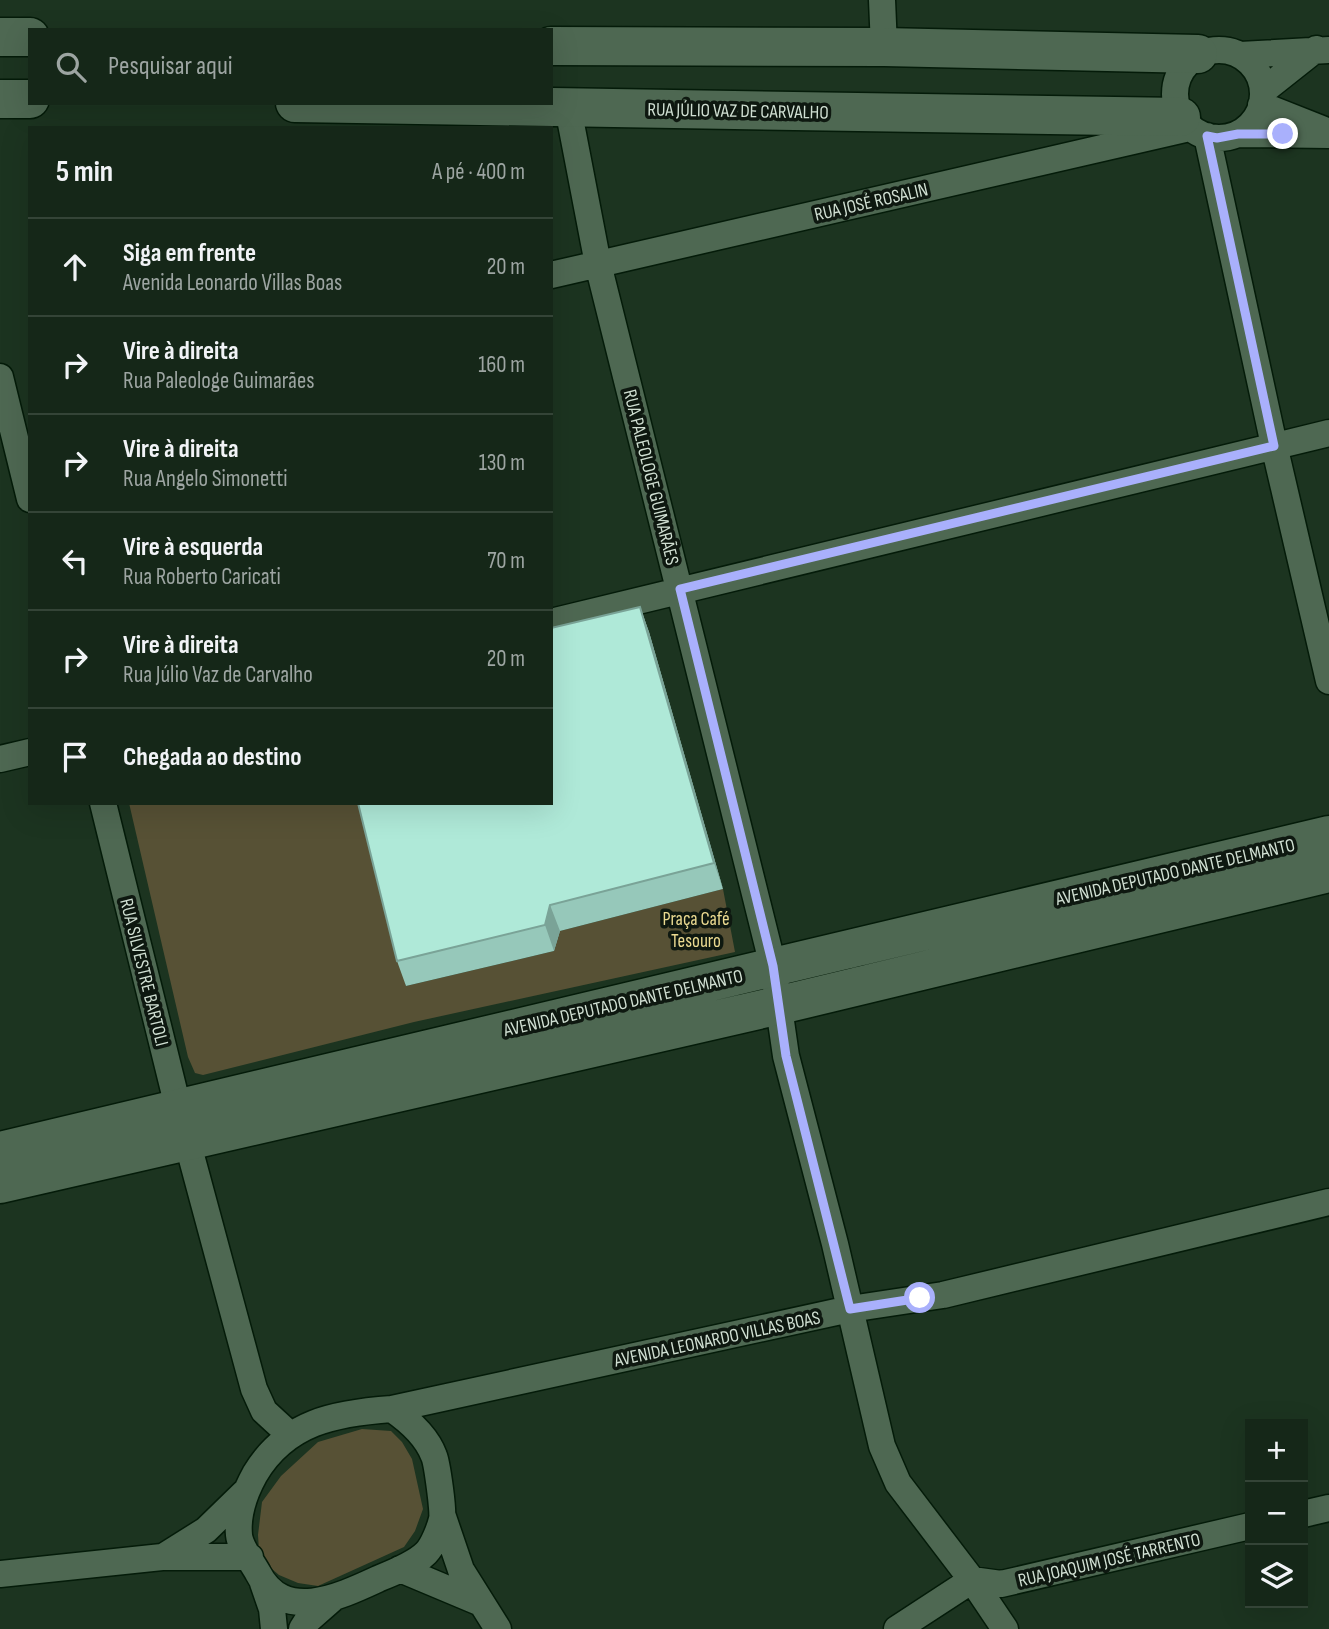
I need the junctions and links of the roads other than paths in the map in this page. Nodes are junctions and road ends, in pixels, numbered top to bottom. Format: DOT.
graph roads {
  1 [pos="882,0"];
  2 [pos="0,37"];
  3 [pos="28,37"];
  4 [pos="553,46"];
  5 [pos="884,47"];
  6 [pos="1323,50"];
  7 [pos="1198,54"];
  8 [pos="1240,55"];
  9 [pos="1262,98"];
  10 [pos="0,99"];
  11 [pos="28,99"];
  12 [pos="404,105"];
  13 [pos="568,108"];
  14 [pos="1193,127"];
  15 [pos="1238,134"];
  16 [pos="1329,134"];
  17 [pos="598,264"];
  18 [pos="553,275"];
  19 [pos="0,377"];
  20 [pos="13,407"];
  21 [pos="1329,433"];
  22 [pos="1274,446"];
  23 [pos="28,488"];
  24 [pos="680,589"];
  25 [pos="553,621"];
  26 [pos="1329,681"];
  27 [pos="28,752"];
  28 [pos="0,759"];
  29 [pos="103,805"];
  30 [pos="1329,835"];
  31 [pos="1329,873"];
  32 [pos="773,966"];
  33 [pos="780,1005"];
  34 [pos="183,1124"];
  35 [pos="0,1151"];
  36 [pos="0,1184"];
  37 [pos="1329,1202"];
  38 [pos="850,1309"];
  39 [pos="392,1409"];
  40 [pos="289,1434"];
  41 [pos="244,1493"];
  42 [pos="1329,1508"];
  43 [pos="1308,1513"];
  44 [pos="443,1517"];
  45 [pos="1245,1527"];
  46 [pos="162,1557"];
  47 [pos="250,1557"];
  48 [pos="400,1569"];
  49 [pos="0,1574"];
  50 [pos="972,1580"];
  51 [pos="263,1583"];
  52 [pos="332,1599"];
  53 [pos="481,1603"];
  54 [pos="274,1629"];
  55 [pos="302,1629"];
  56 [pos="498,1629"];
  57 [pos="897,1629"];
  58 [pos="1005,1629"];
  1 -- 5 [label="street"];
  2 -- 3 [label="main road"];
  4 -- 5 [label="main road"];
  5 -- 7 [label="main road"];
  6 -- 8 [label="street"];
  6 -- 9 [label="street"];
  7 -- 8 [label="street"];
  7 -- 14 [label="street"];
  8 -- 9 [label="street"];
  9 -- 15 [label="street"];
  9 -- 16 [label="street"];
  10 -- 11 [label="main road"];
  12 -- 13 [label="main road, RUA JÚLIO VAZ DE CARVALHO"];
  13 -- 14 [label="main road, RUA JÚLIO VAZ DE CARVALHO"];
  13 -- 17 [label="street, RUA PALEOLOGE GUIMARÃES"];
  14 -- 15 [label="street"];
  14 -- 17 [label="street, RUA JOSÉ ROSALIN"];
  14 -- 22 [label="street"];
  15 -- 16 [label="street"];
  17 -- 18 [label="street, RUA JOSÉ ROSALIN"];
  17 -- 24 [label="street, RUA PALEOLOGE GUIMARÃES"];
  19 -- 20 [label="street"];
  20 -- 23 [label="street"];
  21 -- 22 [label="street"];
  22 -- 24 [label="street"];
  22 -- 26 [label="street"];
  24 -- 25 [label="street"];
  24 -- 32 [label="street, RUA PALEOLOGE GUIMARÃES"];
  27 -- 28 [label="street"];
  29 -- 34 [label="street, RUA SILVESTRE BARTOLI"];
  30 -- 32 [label="main road, AVENIDA DEPUTADO DANTE DELMANTO"];
  31 -- 33 [label="main road, AVENIDA DEPUTADO DANTE DELMANTO"];
  32 -- 33 [label="street, RUA PALEOLOGE GUIMARÃES"];
  32 -- 34 [label="main road, AVENIDA DEPUTADO DANTE DELMANTO"];
  33 -- 34 [label="main road, AVENIDA DEPUTADO DANTE DELMANTO"];
  33 -- 38 [label="street, RUA PALEOLOGE GUIMARÃES"];
  34 -- 35 [label="main road, AVENIDA DEPUTADO DANTE DELMANTO"];
  34 -- 36 [label="main road, AVENIDA DEPUTADO DANTE DELMANTO"];
  34 -- 40 [label="street"];
  37 -- 38 [label="street, AVENIDA LEONARDO VILLAS BOAS"];
  38 -- 39 [label="street, AVENIDA LEONARDO VILLAS BOAS"];
  38 -- 50 [label="street, RUA PALEOLOGE GUIMARÃES"];
  39 -- 40 [label="street"];
  39 -- 44 [label="street"];
  40 -- 41 [label="street"];
  41 -- 46 [label="street"];
  41 -- 47 [label="street"];
  42 -- 43 [label="street"];
  44 -- 48 [label="street"];
  44 -- 53 [label="street"];
  45 -- 50 [label="street, RUA JOAQUIM JOSÉ TARRENTO"];
  46 -- 47 [label="street"];
  46 -- 49 [label="street"];
  47 -- 51 [label="street"];
  48 -- 52 [label="street"];
  48 -- 53 [label="street"];
  50 -- 57 [label="street"];
  50 -- 58 [label="street, RUA PALEOLOGE GUIMARÃES"];
  51 -- 52 [label="street"];
  51 -- 54 [label="street"];
  52 -- 55 [label="street"];
  53 -- 56 [label="street"];
}
